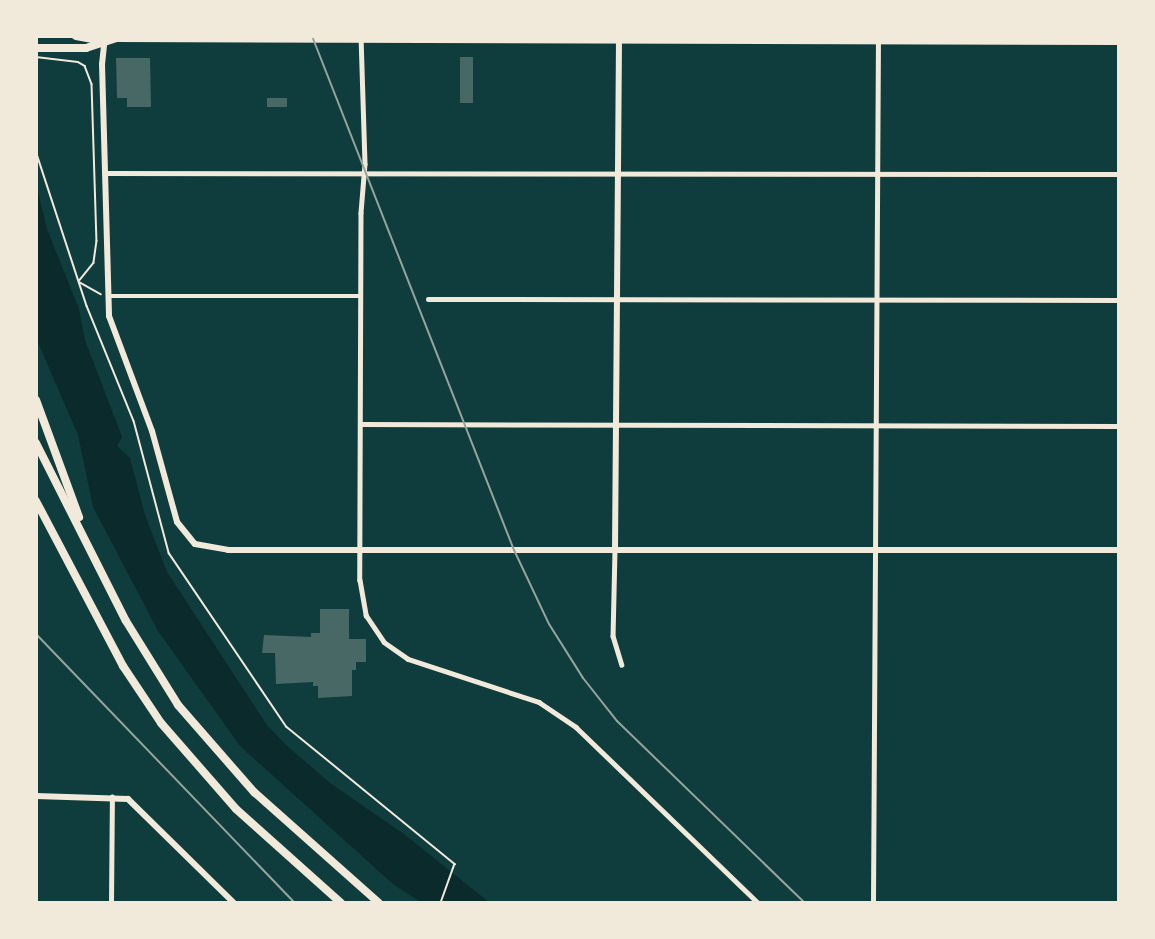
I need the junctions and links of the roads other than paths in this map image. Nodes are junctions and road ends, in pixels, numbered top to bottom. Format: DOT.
graph roads {
  1 [pos="76,36"];
  2 [pos="361,37"];
  3 [pos="619,38"];
  4 [pos="878,38"];
  5 [pos="105,39"];
  6 [pos="1119,40"];
  7 [pos="36,48"];
  8 [pos="104,173"];
  9 [pos="364,173"];
  10 [pos="620,173"];
  11 [pos="877,174"];
  12 [pos="1119,174"];
  13 [pos="108,296"];
  14 [pos="360,296"];
  15 [pos="428,299"];
  16 [pos="619,300"];
  17 [pos="877,300"];
  18 [pos="1119,300"];
  19 [pos="36,400"];
  20 [pos="360,424"];
  21 [pos="618,426"];
  22 [pos="877,426"];
  23 [pos="1119,426"];
  24 [pos="36,443"];
  25 [pos="36,501"];
  26 [pos="36,508"];
  27 [pos="49,529"];
  28 [pos="360,550"];
  29 [pos="615,550"];
  30 [pos="874,550"];
  31 [pos="1119,550"];
  32 [pos="102,573"];
  33 [pos="622,664"];
  34 [pos="36,796"];
  35 [pos="112,797"];
  36 [pos="111,903"];
  37 [pos="234,903"];
  38 [pos="341,903"];
  39 [pos="379,903"];
  40 [pos="758,903"];
  41 [pos="873,903"];
  1 -- 5 [label="main road"];
  2 -- 3 [label="main road"];
  2 -- 5 [label="main road"];
  2 -- 9 [label="street"];
  3 -- 4 [label="main road"];
  3 -- 10 [label="street"];
  4 -- 6 [label="main road"];
  4 -- 11 [label="street"];
  5 -- 7 [label="main road"];
  5 -- 8 [label="street"];
  8 -- 9 [label="street"];
  8 -- 13 [label="street"];
  9 -- 10 [label="street"];
  9 -- 14 [label="street"];
  10 -- 11 [label="street"];
  10 -- 16 [label="street"];
  11 -- 12 [label="street"];
  11 -- 17 [label="street"];
  13 -- 14 [label="street"];
  13 -- 28 [label="street"];
  14 -- 20 [label="street"];
  15 -- 16 [label="street"];
  16 -- 17 [label="street"];
  16 -- 21 [label="street"];
  17 -- 18 [label="street"];
  17 -- 22 [label="street"];
  19 -- 32 [label="highway"];
  20 -- 21 [label="street"];
  20 -- 28 [label="street"];
  21 -- 22 [label="street"];
  21 -- 29 [label="street"];
  22 -- 23 [label="street"];
  22 -- 30 [label="street"];
  24 -- 32 [label="highway"];
  25 -- 27 [label="highway"];
  26 -- 27 [label="highway"];
  27 -- 38 [label="highway"];
  28 -- 29 [label="street"];
  28 -- 40 [label="street"];
  29 -- 30 [label="street"];
  29 -- 33 [label="street"];
  30 -- 31 [label="street"];
  30 -- 41 [label="street"];
  32 -- 39 [label="highway"];
  34 -- 35 [label="street"];
  35 -- 36 [label="street"];
  35 -- 37 [label="street"];
}
